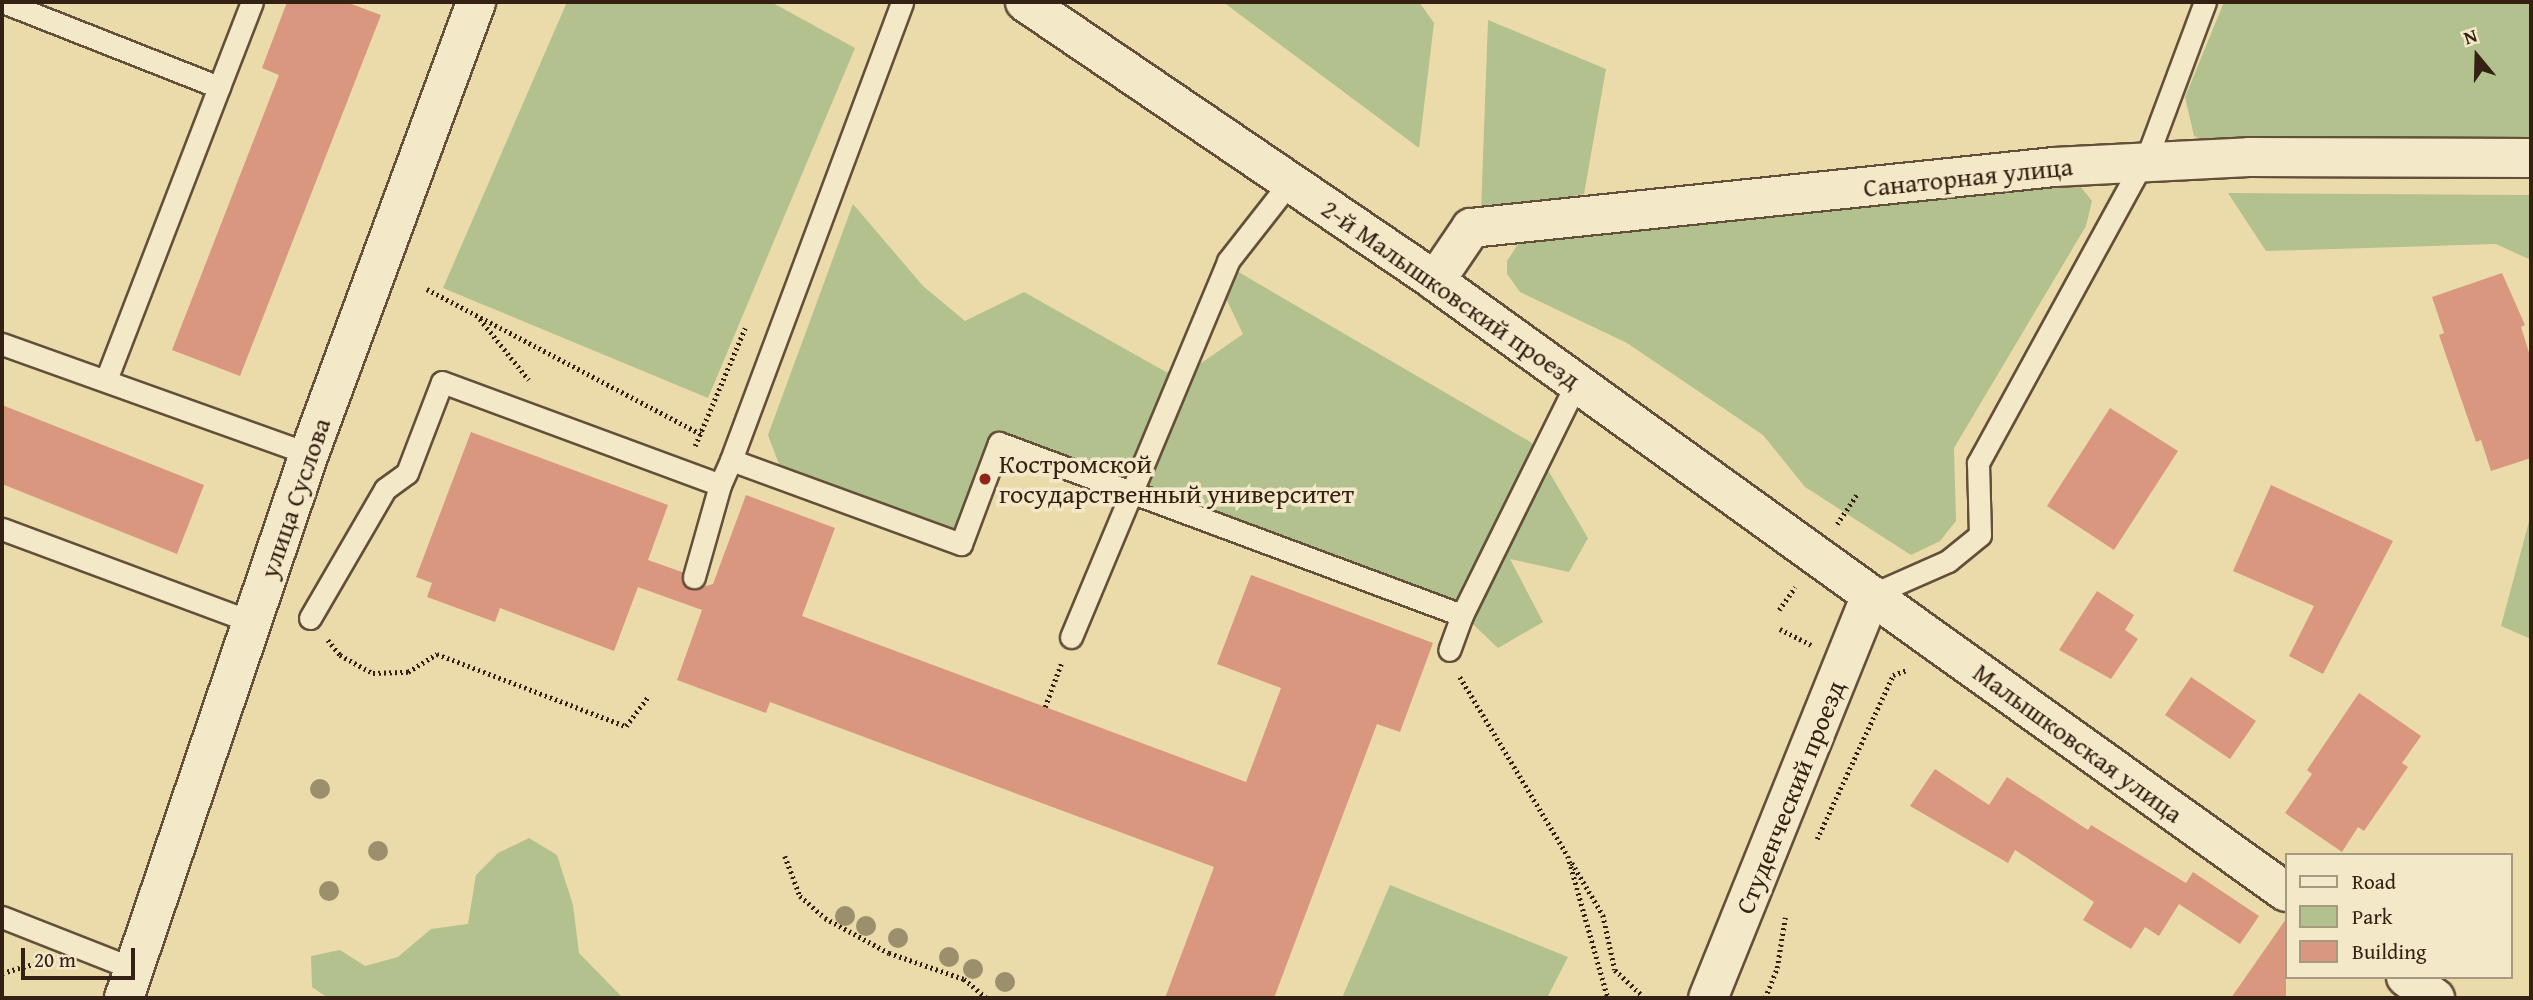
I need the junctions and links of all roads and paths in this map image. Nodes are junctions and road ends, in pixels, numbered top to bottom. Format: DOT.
graph roads {
  1 [pos="4,2"];
  2 [pos="252,2"];
  3 [pos="476,2"];
  4 [pos="902,2"];
  5 [pos="1025,2"];
  6 [pos="2204,2"];
  7 [pos="219,87"];
  8 [pos="2531,158"];
  9 [pos="2140,162"];
  10 [pos="1290,182"];
  11 [pos="1435,281"];
  12 [pos="428,289"];
  13 [pos="477,316"];
  14 [pos="2,344"];
  15 [pos="106,380"];
  16 [pos="1577,382"];
  17 [pos="569,430"];
  18 [pos="701,434"];
  19 [pos="309,454"];
  20 [pos="731,460"];
  21 [pos="720,485"];
  22 [pos="1132,492"];
  23 [pos="2,529"];
  24 [pos="694,577"];
  25 [pos="1871,595"];
  26 [pos="1462,615"];
  27 [pos="310,618"];
  28 [pos="252,622"];
  29 [pos="1072,637"];
  30 [pos="1449,650"];
  31 [pos="1910,671"];
  32 [pos="649,696"];
  33 [pos="1045,707"];
  34 [pos="1811,851"];
  35 [pos="785,856"];
  36 [pos="1568,856"];
  37 [pos="2284,891"];
  38 [pos="1786,910"];
  39 [pos="2,918"];
  40 [pos="43,965"];
  41 [pos="2,973"];
  42 [pos="2409,979"];
  43 [pos="129,984"];
  44 [pos="1640,994"];
  45 [pos="987,998"];
  46 [pos="1608,998"];
  47 [pos="1708,998"];
  48 [pos="1765,998"];
  49 [pos="2435,998"];
  1 -- 7 [label="lane"];
  2 -- 7 [label="lane"];
  3 -- 19 [label="street, улица Суслова"];
  4 -- 20 [label="lane"];
  5 -- 10 [label="street, 2-й Малышковский проезд"];
  6 -- 9 [label="lane"];
  7 -- 15 [label="lane"];
  8 -- 9 [label="street, Санаторная улица"];
  9 -- 11 [label="street, Санаторная улица"];
  9 -- 25 [label="lane"];
  10 -- 11 [label="street, 2-й Малышковский проезд"];
  10 -- 22 [label="lane"];
  11 -- 16 [label="street, 2-й Малышковский проезд"];
  12 -- 13 [label="path"];
  13 -- 17 [label="path"];
  13 -- 18 [label="path"];
  14 -- 15 [label="lane"];
  15 -- 19 [label="lane"];
  16 -- 25 [label="street, 2-й Малышковский проезд"];
  16 -- 26 [label="lane"];
  17 -- 21 [label="lane"];
  17 -- 27 [label="lane"];
  19 -- 28 [label="street, улица Суслова"];
  20 -- 21 [label="lane"];
  20 -- 22 [label="lane"];
  21 -- 24 [label="lane"];
  22 -- 26 [label="lane"];
  22 -- 29 [label="lane"];
  23 -- 28 [label="lane"];
  25 -- 37 [label="street, Малышковская улица"];
  25 -- 47 [label="street, Студенческий проезд"];
  26 -- 30 [label="lane"];
  27 -- 32 [label="path"];
  28 -- 43 [label="street, улица Суслова"];
  29 -- 33 [label="path"];
  30 -- 36 [label="path"];
  31 -- 34 [label="path"];
  35 -- 45 [label="path"];
  36 -- 44 [label="path"];
  36 -- 46 [label="path"];
  38 -- 48 [label="path"];
  39 -- 43 [label="lane"];
  40 -- 41 [label="path"];
  42 -- 49 [label="street"];
}
